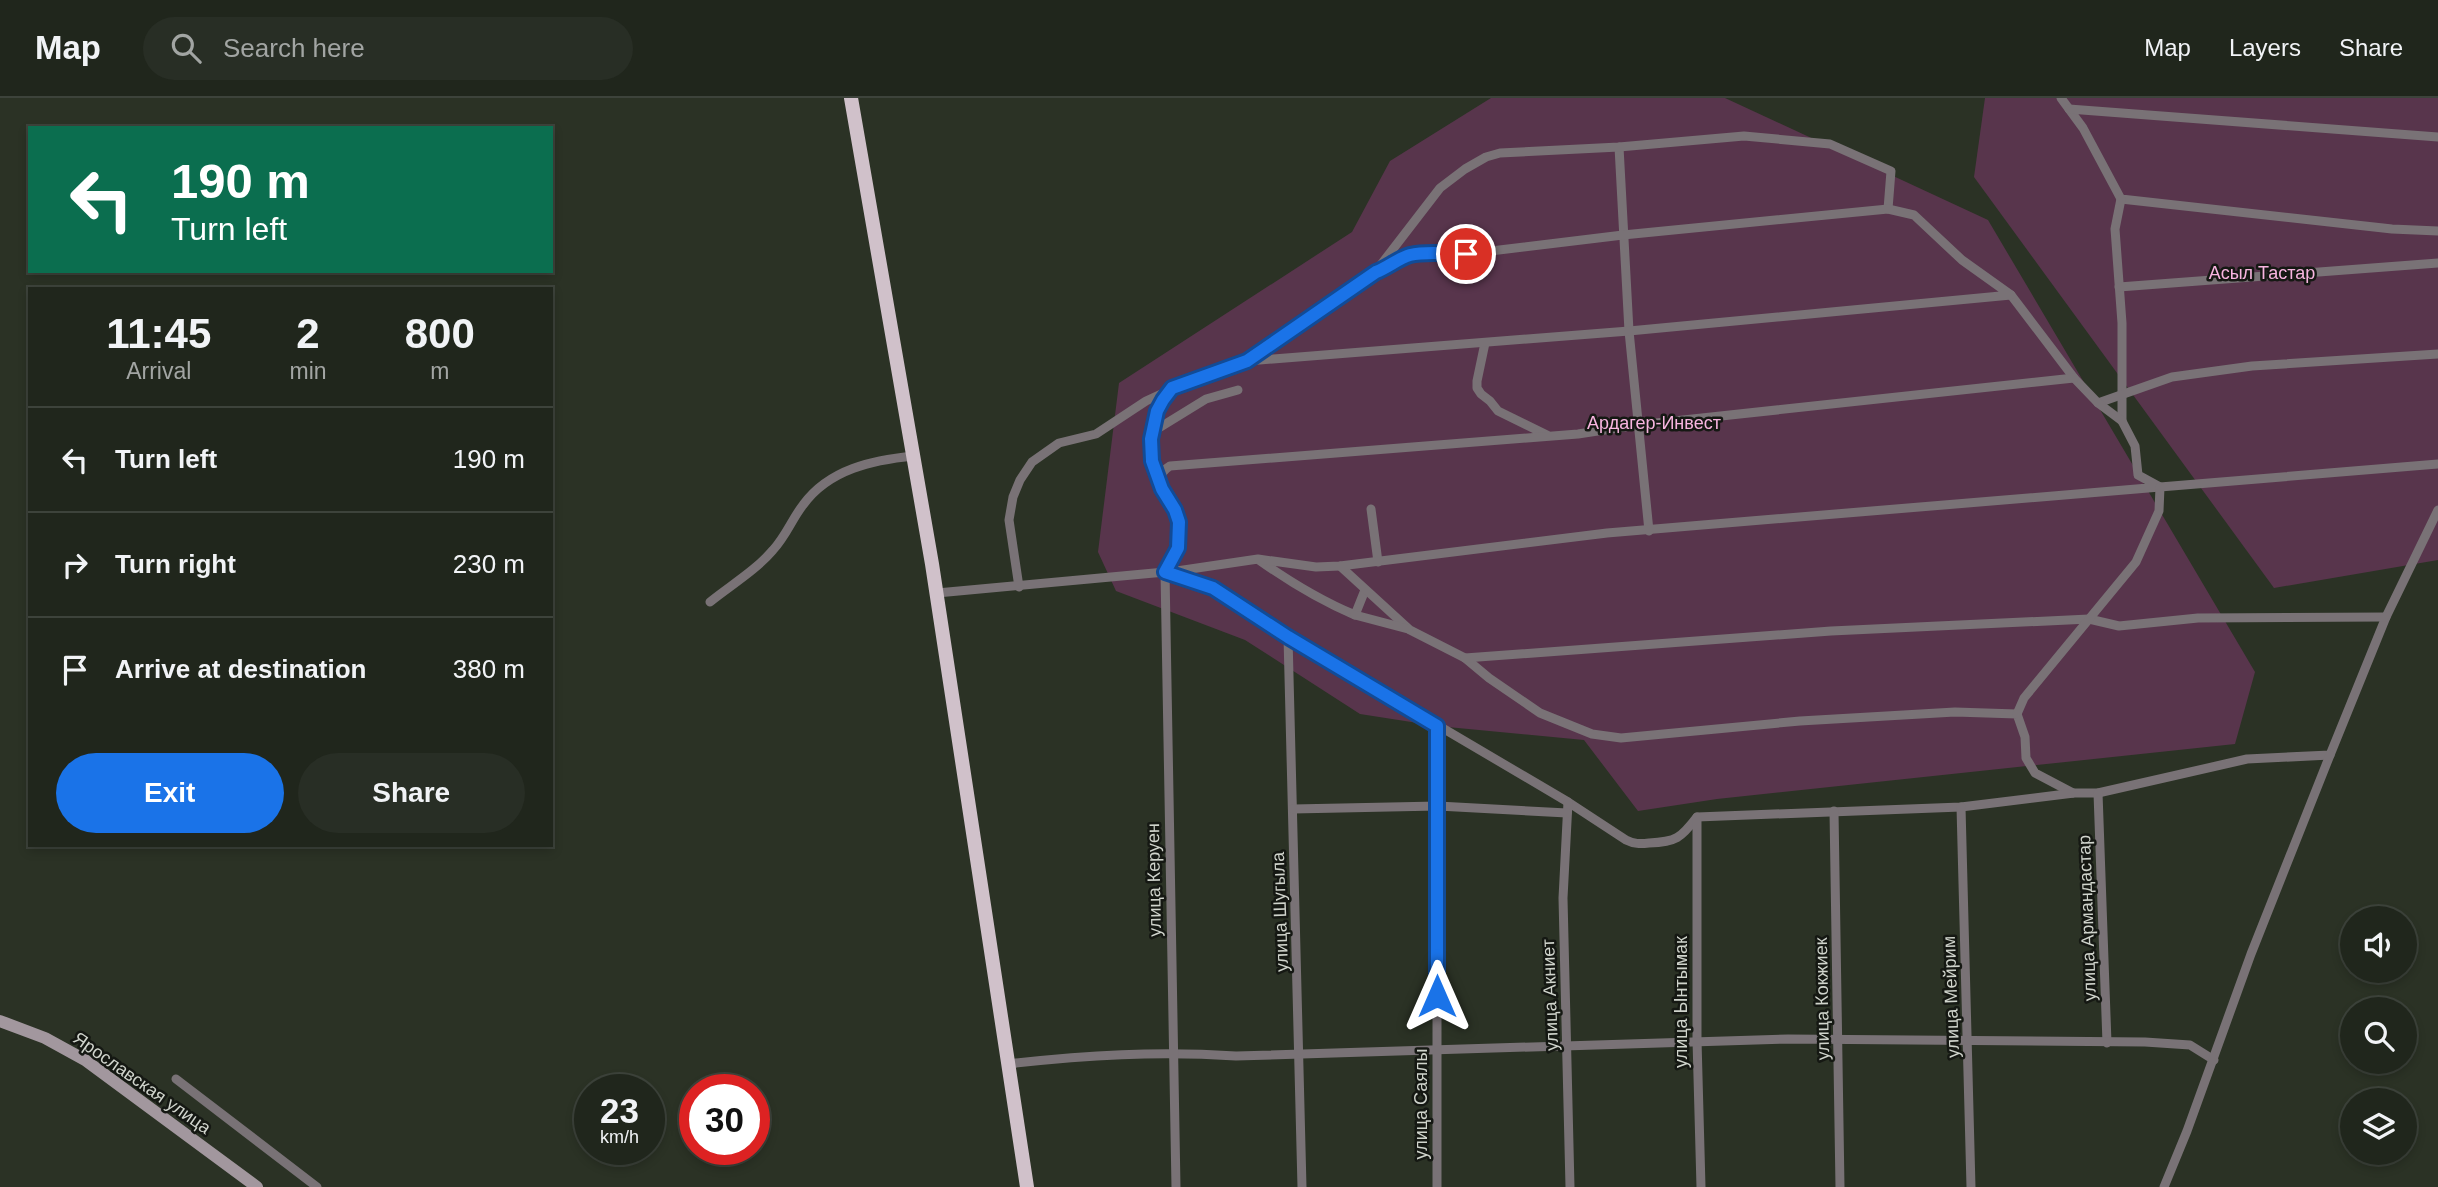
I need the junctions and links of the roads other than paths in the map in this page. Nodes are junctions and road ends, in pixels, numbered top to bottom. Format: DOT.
graph roads {
  1 [pos="851,98"];
  2 [pos="2061,98"];
  3 [pos="2070,109"];
  4 [pos="2438,137"];
  5 [pos="1619,147"];
  6 [pos="2121,199"];
  7 [pos="1888,209"];
  8 [pos="2438,231"];
  9 [pos="1623,235"];
  10 [pos="2438,263"];
  11 [pos="1376,272"];
  12 [pos="2119,287"];
  13 [pos="2011,295"];
  14 [pos="1629,331"];
  15 [pos="1485,343"];
  16 [pos="2438,354"];
  17 [pos="1247,361"];
  18 [pos="2074,378"];
  19 [pos="1172,388"];
  20 [pos="1238,390"];
  21 [pos="2122,395"];
  22 [pos="2098,403"];
  23 [pos="2122,421"];
  24 [pos="1637,425"];
  25 [pos="1154,431"];
  26 [pos="1549,436"];
  27 [pos="914,456"];
  28 [pos="2438,464"];
  29 [pos="1160,482"];
  30 [pos="2160,487"];
  31 [pos="1371,509"];
  32 [pos="2438,510"];
  33 [pos="1649,531"];
  34 [pos="1258,559"];
  35 [pos="1378,562"];
  36 [pos="1340,566"];
  37 [pos="1165,572"];
  38 [pos="1019,587"];
  39 [pos="1365,590"];
  40 [pos="937,593"];
  41 [pos="710,602"];
  42 [pos="1355,615"];
  43 [pos="2386,617"];
  44 [pos="2089,619"];
  45 [pos="1410,630"];
  46 [pos="1288,637"];
  47 [pos="1465,658"];
  48 [pos="2017,714"];
  49 [pos="1437,726"];
  50 [pos="2330,755"];
  51 [pos="2074,793"];
  52 [pos="2098,793"];
  53 [pos="1567,802"];
  54 [pos="1438,806"];
  55 [pos="1961,807"];
  56 [pos="1293,809"];
  57 [pos="1834,811"];
  58 [pos="1567,813"];
  59 [pos="1697,817"];
  60 [pos="0,1020"];
  61 [pos="1697,1040"];
  62 [pos="1838,1041"];
  63 [pos="1968,1041"];
  64 [pos="2108,1042"];
  65 [pos="1567,1046"];
  66 [pos="1437,1051"];
  67 [pos="1172,1052"];
  68 [pos="1299,1054"];
  69 [pos="2214,1060"];
  70 [pos="1008,1064"];
  71 [pos="176,1079"];
  72 [pos="257,1187"];
  73 [pos="317,1187"];
  74 [pos="1027,1187"];
  75 [pos="1175,1187"];
  76 [pos="1302,1187"];
  77 [pos="1437,1187"];
  78 [pos="1570,1187"];
  79 [pos="1701,1187"];
  80 [pos="1840,1187"];
  81 [pos="1971,1187"];
  82 [pos="2164,1187"];
  1 -- 27 [label="highway"];
  2 -- 3 [label="street"];
  3 -- 4 [label="street"];
  3 -- 6 [label="street"];
  5 -- 7 [label="street"];
  5 -- 9 [label="street"];
  5 -- 11 [label="street"];
  6 -- 8 [label="street"];
  6 -- 12 [label="street"];
  7 -- 9 [label="street"];
  7 -- 13 [label="street"];
  9 -- 11 [label="street"];
  9 -- 14 [label="street"];
  10 -- 12 [label="street"];
  11 -- 17 [label="street"];
  12 -- 21 [label="street"];
  13 -- 14 [label="street"];
  13 -- 18 [label="street"];
  14 -- 15 [label="street"];
  14 -- 24 [label="street"];
  15 -- 17 [label="street"];
  15 -- 26 [label="street"];
  16 -- 21 [label="street"];
  17 -- 19 [label="street"];
  18 -- 22 [label="street"];
  18 -- 24 [label="street"];
  19 -- 25 [label="street"];
  19 -- 38 [label="street"];
  20 -- 25 [label="street"];
  21 -- 22 [label="street"];
  21 -- 23 [label="street"];
  22 -- 23 [label="street"];
  23 -- 30 [label="street"];
  24 -- 26 [label="street"];
  24 -- 33 [label="street"];
  25 -- 29 [label="street"];
  26 -- 29 [label="street"];
  27 -- 40 [label="highway"];
  27 -- 41 [label="street"];
  28 -- 30 [label="street"];
  29 -- 37 [label="street"];
  30 -- 33 [label="street"];
  30 -- 44 [label="street"];
  31 -- 35 [label="street"];
  32 -- 43 [label="street"];
  33 -- 35 [label="street"];
  34 -- 36 [label="street"];
  34 -- 37 [label="street"];
  34 -- 42 [label="street"];
  35 -- 36 [label="street"];
  36 -- 39 [label="street"];
  37 -- 38 [label="street"];
  37 -- 46 [label="street"];
  37 -- 67 [label="street, улица Керуен"];
  38 -- 40 [label="street"];
  39 -- 42 [label="street"];
  39 -- 45 [label="street"];
  40 -- 70 [label="highway"];
  42 -- 45 [label="street"];
  43 -- 44 [label="street"];
  43 -- 50 [label="street"];
  44 -- 47 [label="street"];
  44 -- 48 [label="street"];
  45 -- 47 [label="street"];
  46 -- 49 [label="street"];
  46 -- 56 [label="street, улица Шугыла"];
  47 -- 48 [label="street"];
  48 -- 51 [label="street"];
  49 -- 53 [label="street"];
  49 -- 54 [label="street, улица Саялы"];
  50 -- 52 [label="street"];
  50 -- 69 [label="street"];
  51 -- 52 [label="street"];
  51 -- 55 [label="street"];
  52 -- 64 [label="street, улица Армандастар"];
  53 -- 58 [label="street, улица Акниет"];
  53 -- 59 [label="street"];
  54 -- 56 [label="street"];
  54 -- 58 [label="street"];
  54 -- 66 [label="street, улица Саялы"];
  55 -- 57 [label="street"];
  55 -- 63 [label="street, улица Мейрим"];
  56 -- 68 [label="street, улица Шугыла"];
  57 -- 59 [label="street"];
  57 -- 62 [label="street, улица Кокжиек"];
  58 -- 65 [label="street, улица Акниет"];
  59 -- 61 [label="street, улица Ынтымак"];
  60 -- 72 [label="main road, Ярославская улица"];
  61 -- 62 [label="street"];
  61 -- 65 [label="street"];
  61 -- 79 [label="street, улица Ынтымак"];
  62 -- 63 [label="street"];
  62 -- 80 [label="street, улица Кокжиек"];
  63 -- 64 [label="street"];
  63 -- 81 [label="street, улица Мейрим"];
  64 -- 69 [label="street"];
  65 -- 66 [label="street"];
  65 -- 78 [label="street, улица Акниет"];
  66 -- 68 [label="street"];
  66 -- 77 [label="street, улица Саялы"];
  67 -- 68 [label="street"];
  67 -- 70 [label="street"];
  67 -- 75 [label="street, улица Керуен"];
  68 -- 76 [label="street, улица Шугыла"];
  69 -- 82 [label="street"];
  70 -- 74 [label="highway"];
  71 -- 73 [label="street"];
}
